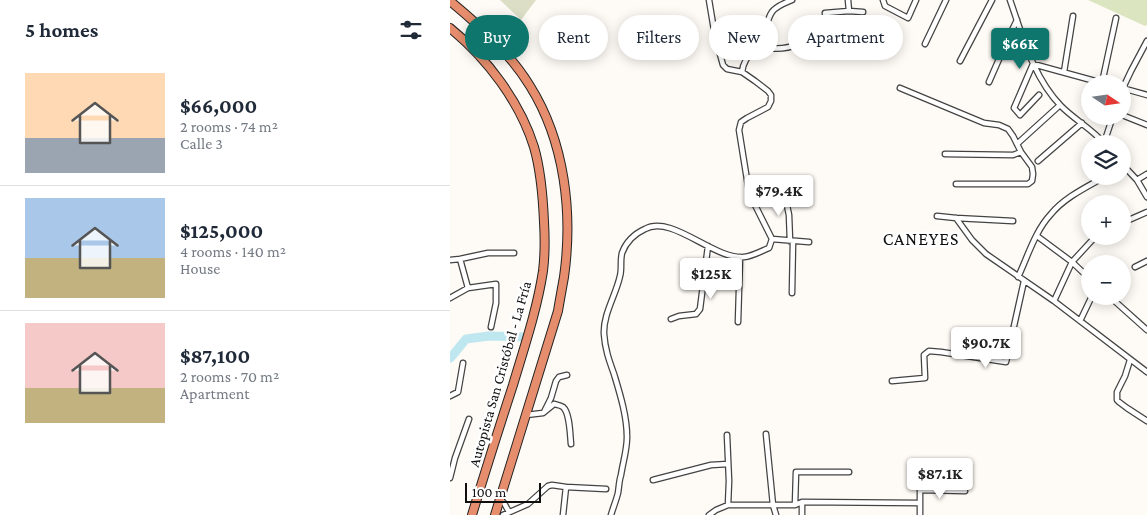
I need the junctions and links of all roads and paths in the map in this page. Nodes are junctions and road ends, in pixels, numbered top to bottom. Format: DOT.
graph roads {
  1 [pos="709,0"];
  2 [pos="792,0"];
  3 [pos="848,0"];
  4 [pos="883,0"];
  5 [pos="916,0"];
  6 [pos="946,0"];
  7 [pos="992,0"];
  8 [pos="1010,0"];
  9 [pos="450,1"];
  10 [pos="849,11"];
  11 [pos="863,12"];
  12 [pos="771,15"];
  13 [pos="1073,16"];
  14 [pos="1116,18"];
  15 [pos="1017,20"];
  16 [pos="450,28"];
  17 [pos="1147,41"];
  18 [pos="925,44"];
  19 [pos="778,48"];
  20 [pos="747,60"];
  21 [pos="960,61"];
  22 [pos="1033,64"];
  23 [pos="742,72"];
  24 [pos="1064,72"];
  25 [pos="1105,75"];
  26 [pos="1130,75"];
  27 [pos="1081,77"];
  28 [pos="989,82"];
  29 [pos="900,88"];
  30 [pos="1131,91"];
  31 [pos="1147,94"];
  32 [pos="1039,95"];
  33 [pos="1060,105"];
  34 [pos="1131,119"];
  35 [pos="1081,123"];
  36 [pos="1081,125"];
  37 [pos="1083,125"];
  38 [pos="1147,125"];
  39 [pos="1096,135"];
  40 [pos="1017,144"];
  41 [pos="1021,152"];
  42 [pos="945,154"];
  43 [pos="1038,162"];
  44 [pos="1131,174"];
  45 [pos="1147,174"];
  46 [pos="1137,180"];
  47 [pos="956,184"];
  48 [pos="1091,185"];
  49 [pos="784,191"];
  50 [pos="1147,197"];
  51 [pos="1147,212"];
  52 [pos="936,216"];
  53 [pos="956,218"];
  54 [pos="1131,219"];
  55 [pos="1013,222"];
  56 [pos="1037,236"];
  57 [pos="772,239"];
  58 [pos="792,241"];
  59 [pos="809,242"];
  60 [pos="1088,245"];
  61 [pos="708,246"];
  62 [pos="514,253"];
  63 [pos="740,257"];
  64 [pos="460,259"];
  65 [pos="450,260"];
  66 [pos="1147,261"];
  67 [pos="1072,262"];
  68 [pos="1135,266"];
  69 [pos="1081,270"];
  70 [pos="1018,277"];
  71 [pos="1024,281"];
  72 [pos="468,288"];
  73 [pos="792,293"];
  74 [pos="450,298"];
  75 [pos="1054,301"];
  76 [pos="1088,305"];
  77 [pos="1119,305"];
  78 [pos="671,319"];
  79 [pos="1080,321"];
  80 [pos="738,322"];
  81 [pos="491,327"];
  82 [pos="1147,330"];
  83 [pos="1130,360"];
  84 [pos="463,363"];
  85 [pos="1147,372"];
  86 [pos="567,375"];
  87 [pos="892,381"];
  88 [pos="450,396"];
  89 [pos="543,413"];
  90 [pos="526,415"];
  91 [pos="469,419"];
  92 [pos="1147,421"];
  93 [pos="766,434"];
  94 [pos="727,435"];
  95 [pos="571,444"];
  96 [pos="728,464"];
  97 [pos="849,472"];
  98 [pos="450,478"];
  99 [pos="653,480"];
  100 [pos="566,487"];
  101 [pos="606,489"];
  102 [pos="965,490"];
  103 [pos="500,499"];
  104 [pos="802,502"];
  105 [pos="920,503"];
  106 [pos="728,505"];
  107 [pos="773,506"];
  108 [pos="795,506"];
  109 [pos="509,512"];
  110 [pos="472,515"];
  111 [pos="495,515"];
  112 [pos="503,515"];
  113 [pos="563,515"];
  114 [pos="611,515"];
  115 [pos="709,515"];
  116 [pos="776,515"];
  117 [pos="802,515"];
  118 [pos="920,515"];
  1 -- 23 [label="street"];
  2 -- 12 [label="street"];
  3 -- 10 [label="street"];
  4 -- 5 [label="street"];
  6 -- 18 [label="street"];
  7 -- 21 [label="street"];
  8 -- 15 [label="street"];
  9 -- 90 [label="highway"];
  10 -- 11 [label="street"];
  10 -- 19 [label="street"];
  13 -- 24 [label="street"];
  14 -- 25 [label="street"];
  15 -- 22 [label="street"];
  15 -- 28 [label="street"];
  16 -- 110 [label="highway, Autopista San Cristóbal - La Fría"];
  17 -- 26 [label="street"];
  20 -- 23 [label="street"];
  22 -- 24 [label="street"];
  22 -- 32 [label="street"];
  22 -- 33 [label="street"];
  23 -- 57 [label="street"];
  24 -- 27 [label="street"];
  29 -- 40 [label="street"];
  30 -- 31 [label="street"];
  33 -- 35 [label="street"];
  33 -- 40 [label="street"];
  34 -- 38 [label="street"];
  36 -- 43 [label="street"];
  37 -- 39 [label="street"];
  40 -- 41 [label="street"];
  41 -- 42 [label="street"];
  41 -- 47 [label="street"];
  44 -- 46 [label="street"];
  45 -- 46 [label="street"];
  46 -- 50 [label="street"];
  48 -- 56 [label="street"];
  49 -- 58 [label="street"];
  51 -- 54 [label="street"];
  52 -- 53 [label="street"];
  53 -- 55 [label="street"];
  53 -- 70 [label="street"];
  56 -- 67 [label="street"];
  56 -- 70 [label="street"];
  57 -- 58 [label="street"];
  57 -- 63 [label="street"];
  58 -- 59 [label="street"];
  58 -- 73 [label="street"];
  60 -- 67 [label="street"];
  61 -- 63 [label="street"];
  61 -- 78 [label="street"];
  61 -- 114 [label="street"];
  62 -- 64 [label="street"];
  63 -- 80 [label="street"];
  64 -- 65 [label="street"];
  64 -- 72 [label="street"];
  66 -- 68 [label="street"];
  67 -- 69 [label="street"];
  67 -- 75 [label="street"];
  70 -- 71 [label="street"];
  71 -- 75 [label="street"];
  71 -- 87 [label="street"];
  72 -- 74 [label="street"];
  72 -- 81 [label="street"];
  75 -- 79 [label="street"];
  76 -- 79 [label="street"];
  77 -- 82 [label="street"];
  79 -- 83 [label="street"];
  83 -- 85 [label="street"];
  83 -- 92 [label="street"];
  84 -- 88 [label="street"];
  86 -- 89 [label="street"];
  89 -- 90 [label="street"];
  89 -- 95 [label="street"];
  90 -- 103 [label="highway"];
  91 -- 98 [label="street"];
  93 -- 107 [label="street"];
  94 -- 96 [label="street"];
  96 -- 99 [label="street"];
  96 -- 106 [label="street"];
  97 -- 108 [label="street"];
  100 -- 101 [label="street"];
  100 -- 109 [label="street"];
  100 -- 113 [label="street"];
  102 -- 105 [label="street"];
  103 -- 109 [label="street"];
  103 -- 111 [label="highway"];
  104 -- 105 [label="street"];
  104 -- 108 [label="street"];
  104 -- 117 [label="street"];
  105 -- 118 [label="street"];
  106 -- 107 [label="street"];
  106 -- 115 [label="street"];
  107 -- 108 [label="street"];
  107 -- 116 [label="street"];
  109 -- 112 [label="street"];
}
